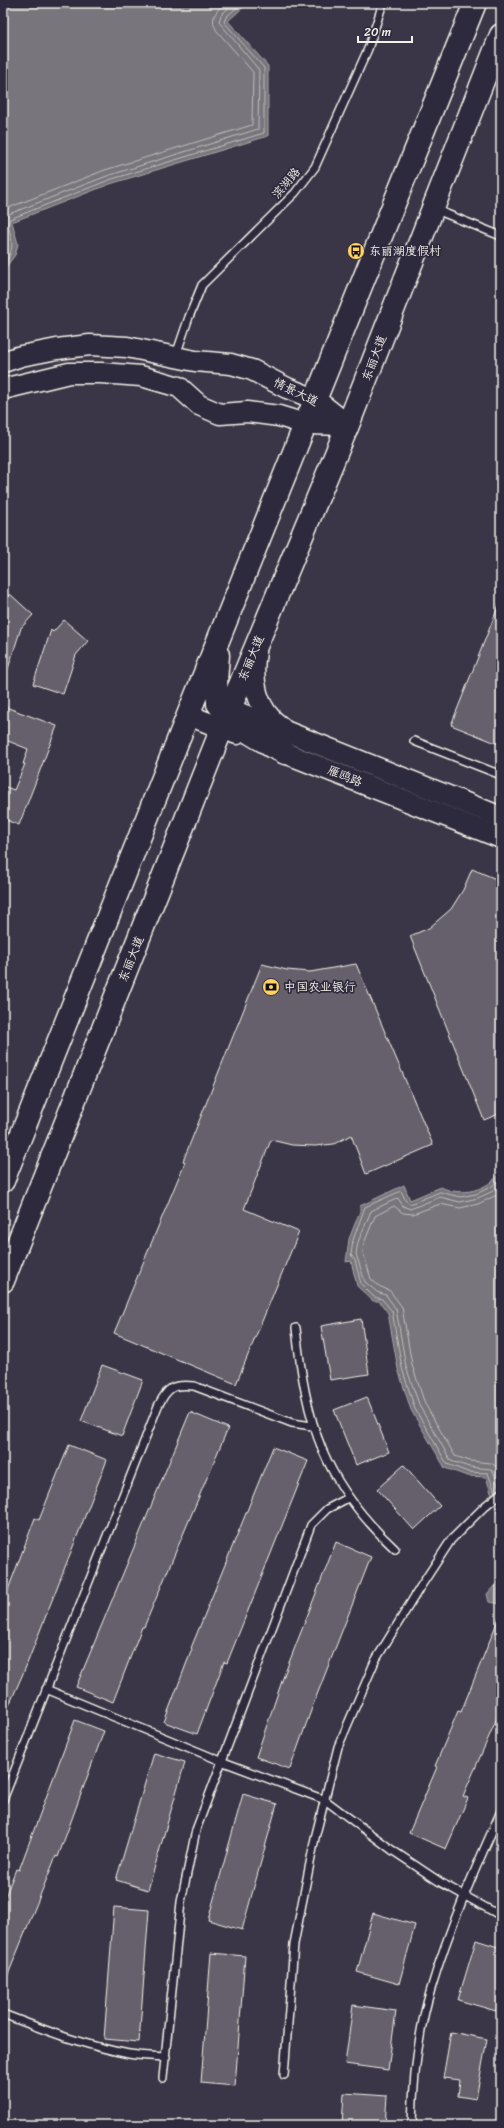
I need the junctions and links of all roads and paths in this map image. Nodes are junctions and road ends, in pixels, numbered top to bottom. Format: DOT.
graph roads {
  1 [pos="383,3"];
  2 [pos="475,3"];
  3 [pos="501,35"];
  4 [pos="432,208"];
  5 [pos="501,236"];
  6 [pos="176,357"];
  7 [pos="3,362"];
  8 [pos="3,389"];
  9 [pos="315,399"];
  10 [pos="305,424"];
  11 [pos="348,425"];
  12 [pos="222,632"];
  13 [pos="257,645"];
  14 [pos="192,705"];
  15 [pos="225,714"];
  16 [pos="414,741"];
  17 [pos="288,743"];
  18 [pos="501,775"];
  19 [pos="501,817"];
  20 [pos="501,838"];
  21 [pos="3,1181"];
  22 [pos="3,1280"];
  23 [pos="296,1328"];
  24 [pos="312,1426"];
  25 [pos="501,1493"];
  26 [pos="348,1498"];
  27 [pos="395,1549"];
  28 [pos="46,1689"];
  29 [pos="221,1760"];
  30 [pos="3,1800"];
  31 [pos="324,1800"];
  32 [pos="501,1811"];
  33 [pos="464,1896"];
  34 [pos="501,1916"];
  35 [pos="3,2014"];
  36 [pos="166,2057"];
  37 [pos="284,2075"];
  38 [pos="164,2078"];
  39 [pos="412,2125"];
  1 -- 6 [label="lane, 滨湖路"];
  2 -- 9 [label="highway"];
  3 -- 4 [label="highway, 东丽大道"];
  4 -- 5 [label="lane"];
  4 -- 11 [label="highway, 东丽大道"];
  6 -- 7 [label="street, 情景大道"];
  6 -- 9 [label="street, 情景大道"];
  8 -- 10 [label="street, 情景大道"];
  9 -- 10 [label="highway"];
  9 -- 11 [label="street, 情景大道"];
  10 -- 11 [label="street, 情景大道"];
  10 -- 12 [label="highway"];
  11 -- 13 [label="highway, 东丽大道"];
  12 -- 14 [label="highway"];
  12 -- 15 [label="highway"];
  13 -- 15 [label="highway, 东丽大道"];
  13 -- 17 [label="street"];
  14 -- 15 [label="street"];
  14 -- 21 [label="highway"];
  15 -- 17 [label="highway"];
  15 -- 22 [label="highway, 东丽大道"];
  16 -- 18 [label="lane"];
  17 -- 19 [label="street, 雁鸥路"];
  17 -- 20 [label="street, 雁鸥路"];
  23 -- 24 [label="lane"];
  24 -- 26 [label="lane"];
  24 -- 28 [label="lane"];
  25 -- 31 [label="lane"];
  26 -- 27 [label="lane"];
  26 -- 29 [label="lane"];
  28 -- 29 [label="lane"];
  28 -- 30 [label="lane"];
  29 -- 31 [label="lane"];
  29 -- 36 [label="lane"];
  31 -- 33 [label="lane"];
  31 -- 37 [label="lane"];
  32 -- 33 [label="lane"];
  33 -- 34 [label="lane"];
  33 -- 39 [label="lane"];
  35 -- 36 [label="lane"];
  36 -- 38 [label="lane"];
}
